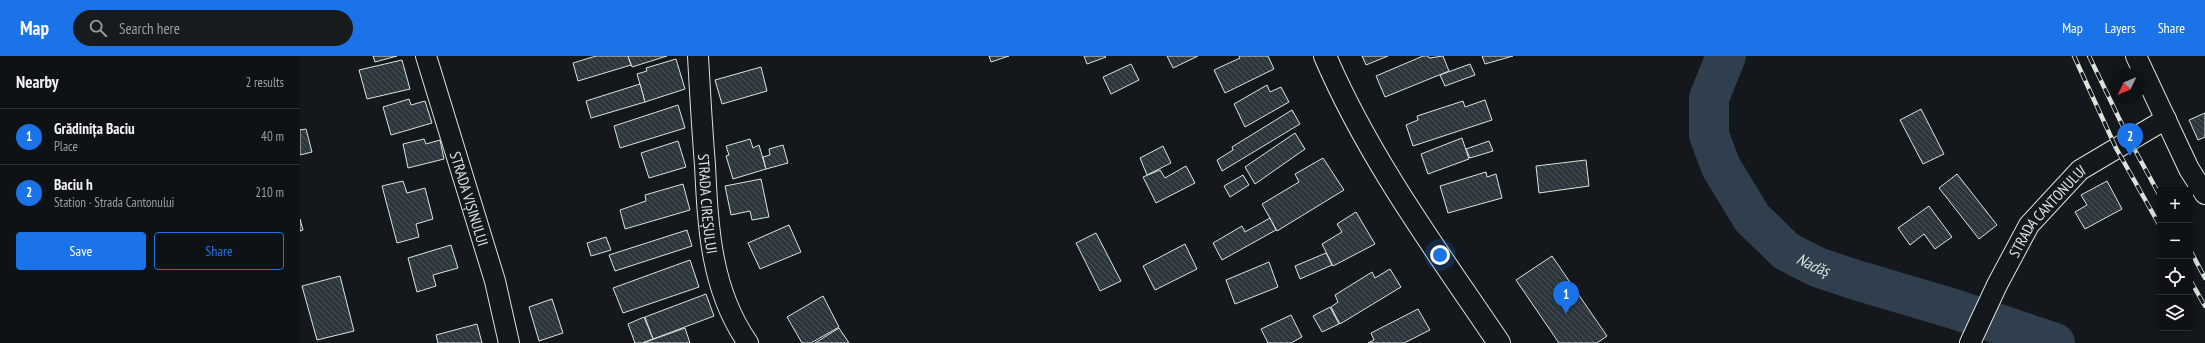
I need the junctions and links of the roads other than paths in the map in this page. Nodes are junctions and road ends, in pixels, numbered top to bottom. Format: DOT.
graph roads {
  1 [pos="426,56"];
  2 [pos="698,56"];
  3 [pos="1325,56"];
  4 [pos="2136,56"];
  5 [pos="2166,119"];
  6 [pos="2205,194"];
  7 [pos="509,343"];
  8 [pos="748,343"];
  9 [pos="1499,343"];
  10 [pos="1970,343"];
  1 -- 7 [label="street, STRADA VIȘINULUI"];
  2 -- 8 [label="street, STRADA CIREȘULUI"];
  3 -- 9 [label="main road"];
  4 -- 5 [label="street"];
  5 -- 6 [label="street"];
  5 -- 10 [label="street, STRADA CANTONULUI"];
}
